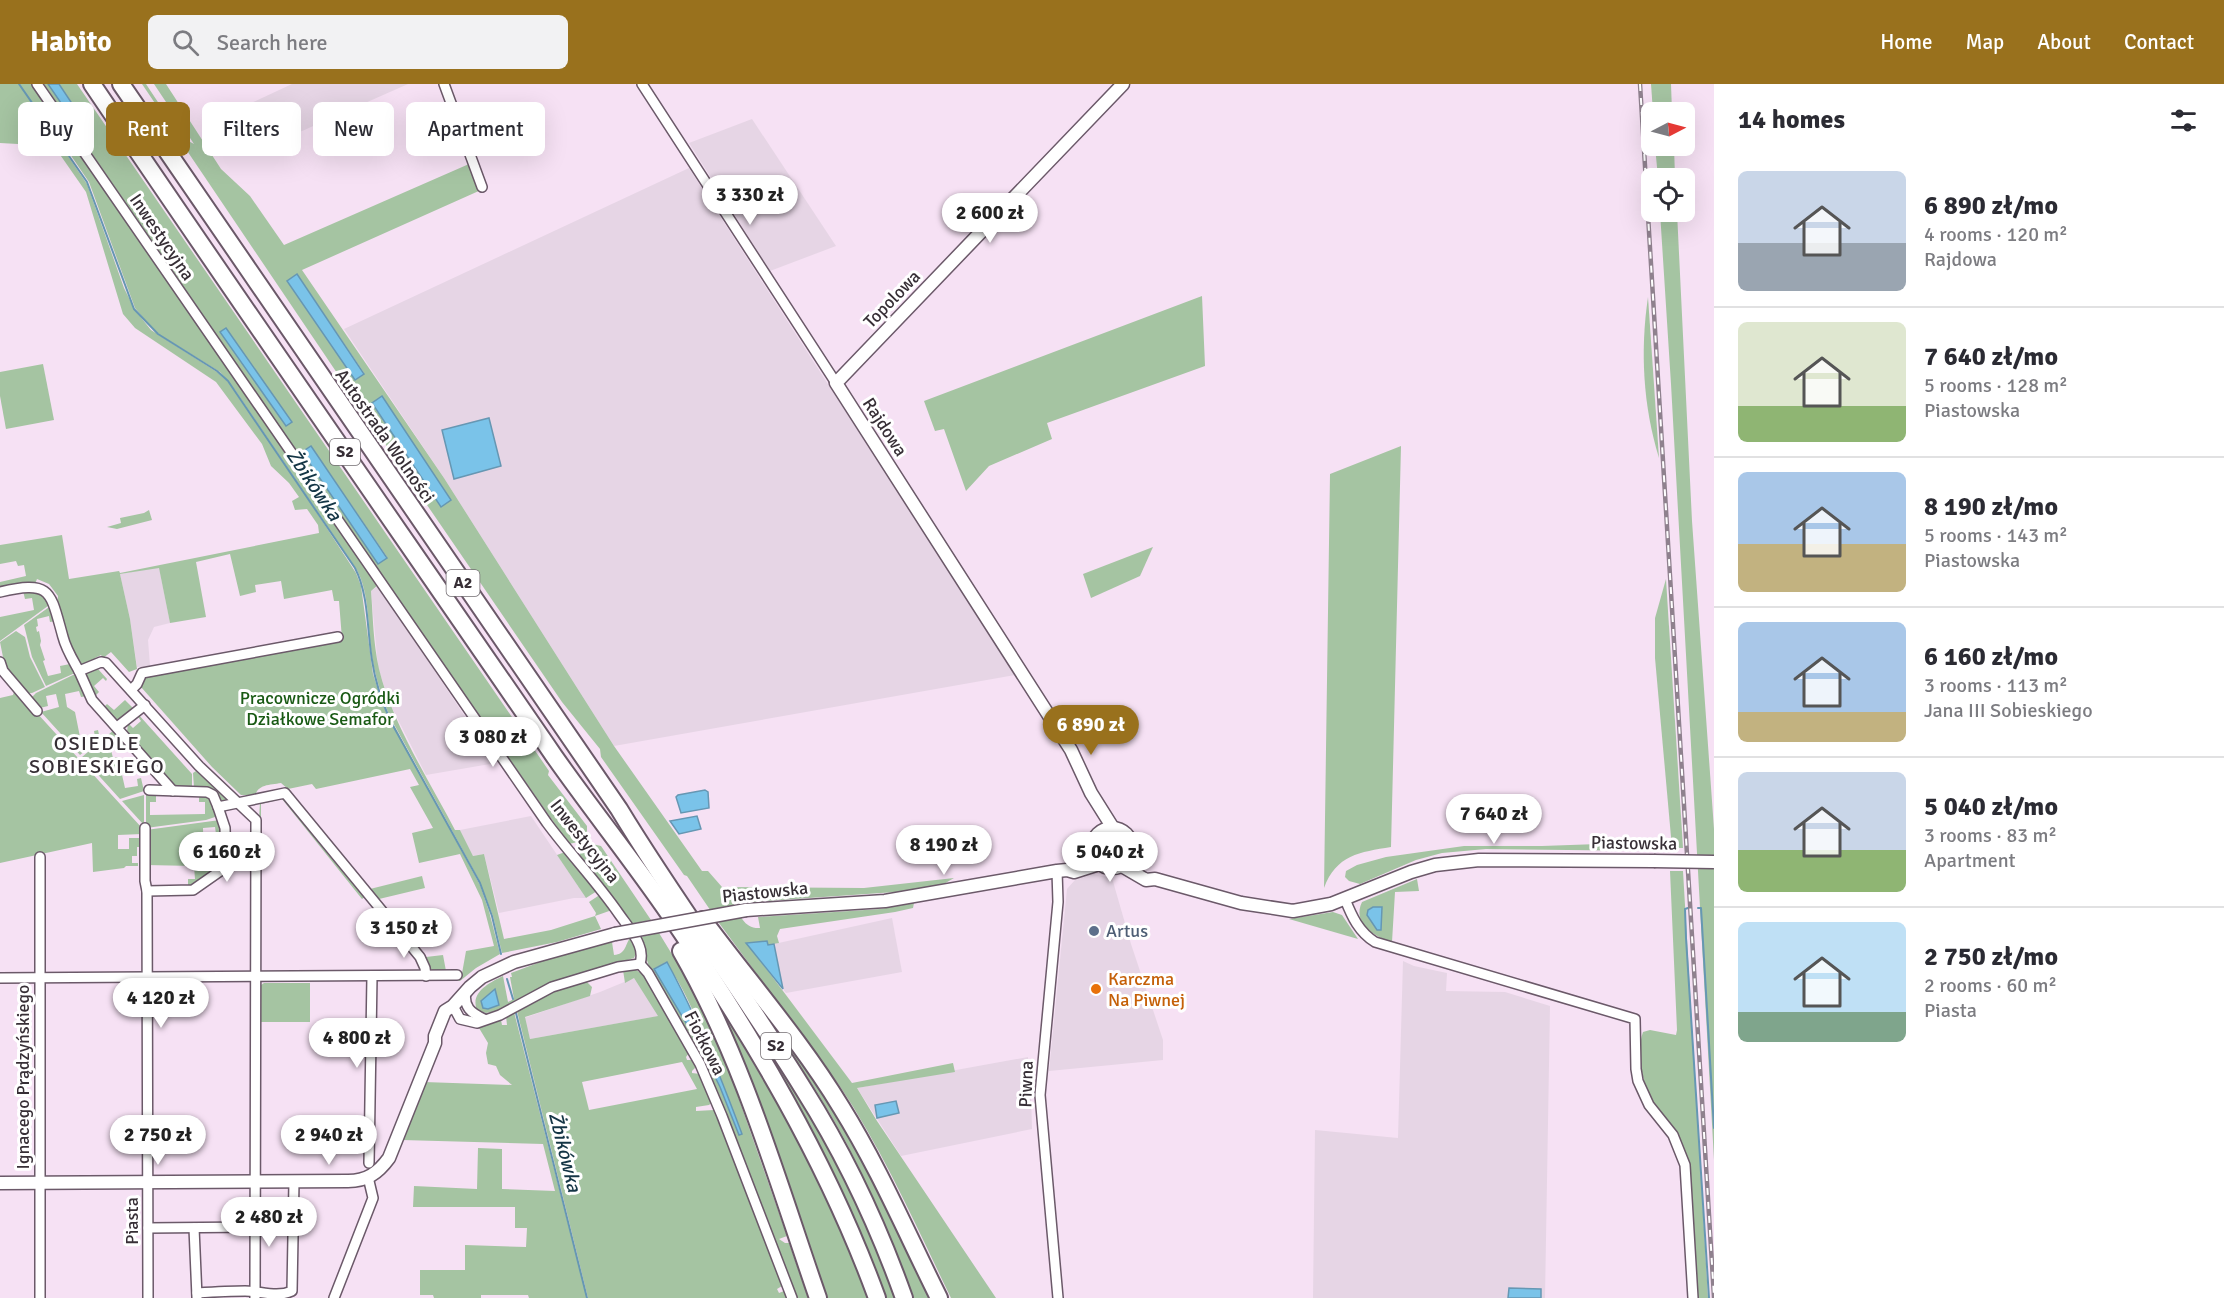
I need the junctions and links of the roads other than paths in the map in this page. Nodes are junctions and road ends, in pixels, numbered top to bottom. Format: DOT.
graph roads {
  1 [pos="38,84"];
  2 [pos="92,84"];
  3 [pos="121,84"];
  4 [pos="444,84"];
  5 [pos="642,84"];
  6 [pos="1123,84"];
  7 [pos="482,187"];
  8 [pos="836,383"];
  9 [pos="0,592"];
  10 [pos="338,637"];
  11 [pos="0,662"];
  12 [pos="79,671"];
  13 [pos="131,690"];
  14 [pos="145,705"];
  15 [pos="38,711"];
  16 [pos="117,726"];
  17 [pos="149,790"];
  18 [pos="173,791"];
  19 [pos="1091,793"];
  20 [pos="256,800"];
  21 [pos="238,803"];
  22 [pos="218,807"];
  23 [pos="619,809"];
  24 [pos="596,816"];
  25 [pos="256,820"];
  26 [pos="145,828"];
  27 [pos="1113,828"];
  28 [pos="1099,832"];
  29 [pos="1092,852"];
  30 [pos="1131,855"];
  31 [pos="40,856"];
  32 [pos="1714,862"];
  33 [pos="1099,864"];
  34 [pos="1122,866"];
  35 [pos="1062,870"];
  36 [pos="1155,879"];
  37 [pos="147,891"];
  38 [pos="1345,899"];
  39 [pos="640,964"];
  40 [pos="457,975"];
  41 [pos="372,976"];
  42 [pos="426,976"];
  43 [pos="148,977"];
  44 [pos="256,977"];
  45 [pos="0,978"];
  46 [pos="40,978"];
  47 [pos="466,991"];
  48 [pos="453,1006"];
  49 [pos="484,1019"];
  50 [pos="369,1163"];
  51 [pos="368,1177"];
  52 [pos="148,1181"];
  53 [pos="294,1181"];
  54 [pos="255,1182"];
  55 [pos="0,1183"];
  56 [pos="39,1183"];
  57 [pos="255,1227"];
  58 [pos="148,1228"];
  59 [pos="194,1228"];
  60 [pos="255,1295"];
  61 [pos="197,1296"];
  62 [pos="40,1298"];
  63 [pos="148,1298"];
  64 [pos="334,1298"];
  65 [pos="792,1298"];
  66 [pos="818,1298"];
  67 [pos="877,1298"];
  68 [pos="904,1298"];
  69 [pos="939,1298"];
  70 [pos="1058,1298"];
  71 [pos="1693,1298"];
  1 -- 39 [label="street, Inwestycyjna"];
  2 -- 24 [label="highway, S2"];
  3 -- 23 [label="highway, Autostrada Wolności / A2"];
  4 -- 7 [label="street"];
  5 -- 8 [label="street, Rajdowa"];
  6 -- 8 [label="street, Topolowa"];
  8 -- 19 [label="street, Rajdowa"];
  9 -- 12 [label="street"];
  10 -- 13 [label="street"];
  11 -- 15 [label="street"];
  12 -- 13 [label="street"];
  12 -- 16 [label="street"];
  13 -- 14 [label="street"];
  14 -- 16 [label="street"];
  14 -- 21 [label="street"];
  16 -- 18 [label="street"];
  17 -- 18 [label="street"];
  18 -- 22 [label="street"];
  19 -- 27 [label="street, Rajdowa"];
  19 -- 28 [label="street, Rajdowa"];
  20 -- 21 [label="street"];
  20 -- 25 [label="street"];
  20 -- 42 [label="street"];
  21 -- 22 [label="street"];
  21 -- 25 [label="street"];
  22 -- 37 [label="street"];
  23 -- 68 [label="highway, S2"];
  23 -- 69 [label="highway"];
  24 -- 66 [label="highway"];
  24 -- 67 [label="highway, S2"];
  25 -- 44 [label="street"];
  26 -- 37 [label="street, Piasta"];
  27 -- 28 [label="street"];
  27 -- 30 [label="street"];
  28 -- 29 [label="street"];
  29 -- 33 [label="street"];
  29 -- 35 [label="street, Piastowska"];
  30 -- 34 [label="street"];
  30 -- 36 [label="street, Piastowska"];
  31 -- 46 [label="street, Ignacego Prądzyńskiego"];
  32 -- 38 [label="street, Piastowska, bridge"];
  33 -- 34 [label="street"];
  33 -- 35 [label="street, Piastowska"];
  34 -- 36 [label="street, Piastowska"];
  35 -- 47 [label="street, Piastowska, bridge"];
  35 -- 70 [label="street, Piwna"];
  36 -- 38 [label="street, Piastowska"];
  37 -- 43 [label="street, Piasta"];
  38 -- 71 [label="street"];
  39 -- 49 [label="street"];
  39 -- 65 [label="street, Fiołkowa"];
  40 -- 42 [label="street"];
  41 -- 42 [label="street"];
  41 -- 44 [label="street"];
  41 -- 50 [label="street"];
  43 -- 44 [label="street"];
  43 -- 46 [label="street"];
  43 -- 52 [label="street, Piasta"];
  44 -- 54 [label="street"];
  45 -- 46 [label="street"];
  46 -- 56 [label="street, Ignacego Prądzyńskiego"];
  47 -- 48 [label="street, Piastowska"];
  47 -- 49 [label="street"];
  48 -- 49 [label="street"];
  48 -- 51 [label="street, Piastowska"];
  51 -- 53 [label="street"];
  51 -- 64 [label="street"];
  52 -- 54 [label="street"];
  52 -- 56 [label="street"];
  52 -- 58 [label="street, Piasta"];
  53 -- 54 [label="street"];
  53 -- 60 [label="street"];
  54 -- 57 [label="street"];
  55 -- 56 [label="street"];
  56 -- 62 [label="street, Ignacego Prądzyńskiego"];
  57 -- 59 [label="street"];
  57 -- 60 [label="street"];
  58 -- 59 [label="street"];
  58 -- 63 [label="street, Piasta"];
  59 -- 61 [label="street"];
  60 -- 61 [label="street"];
}
